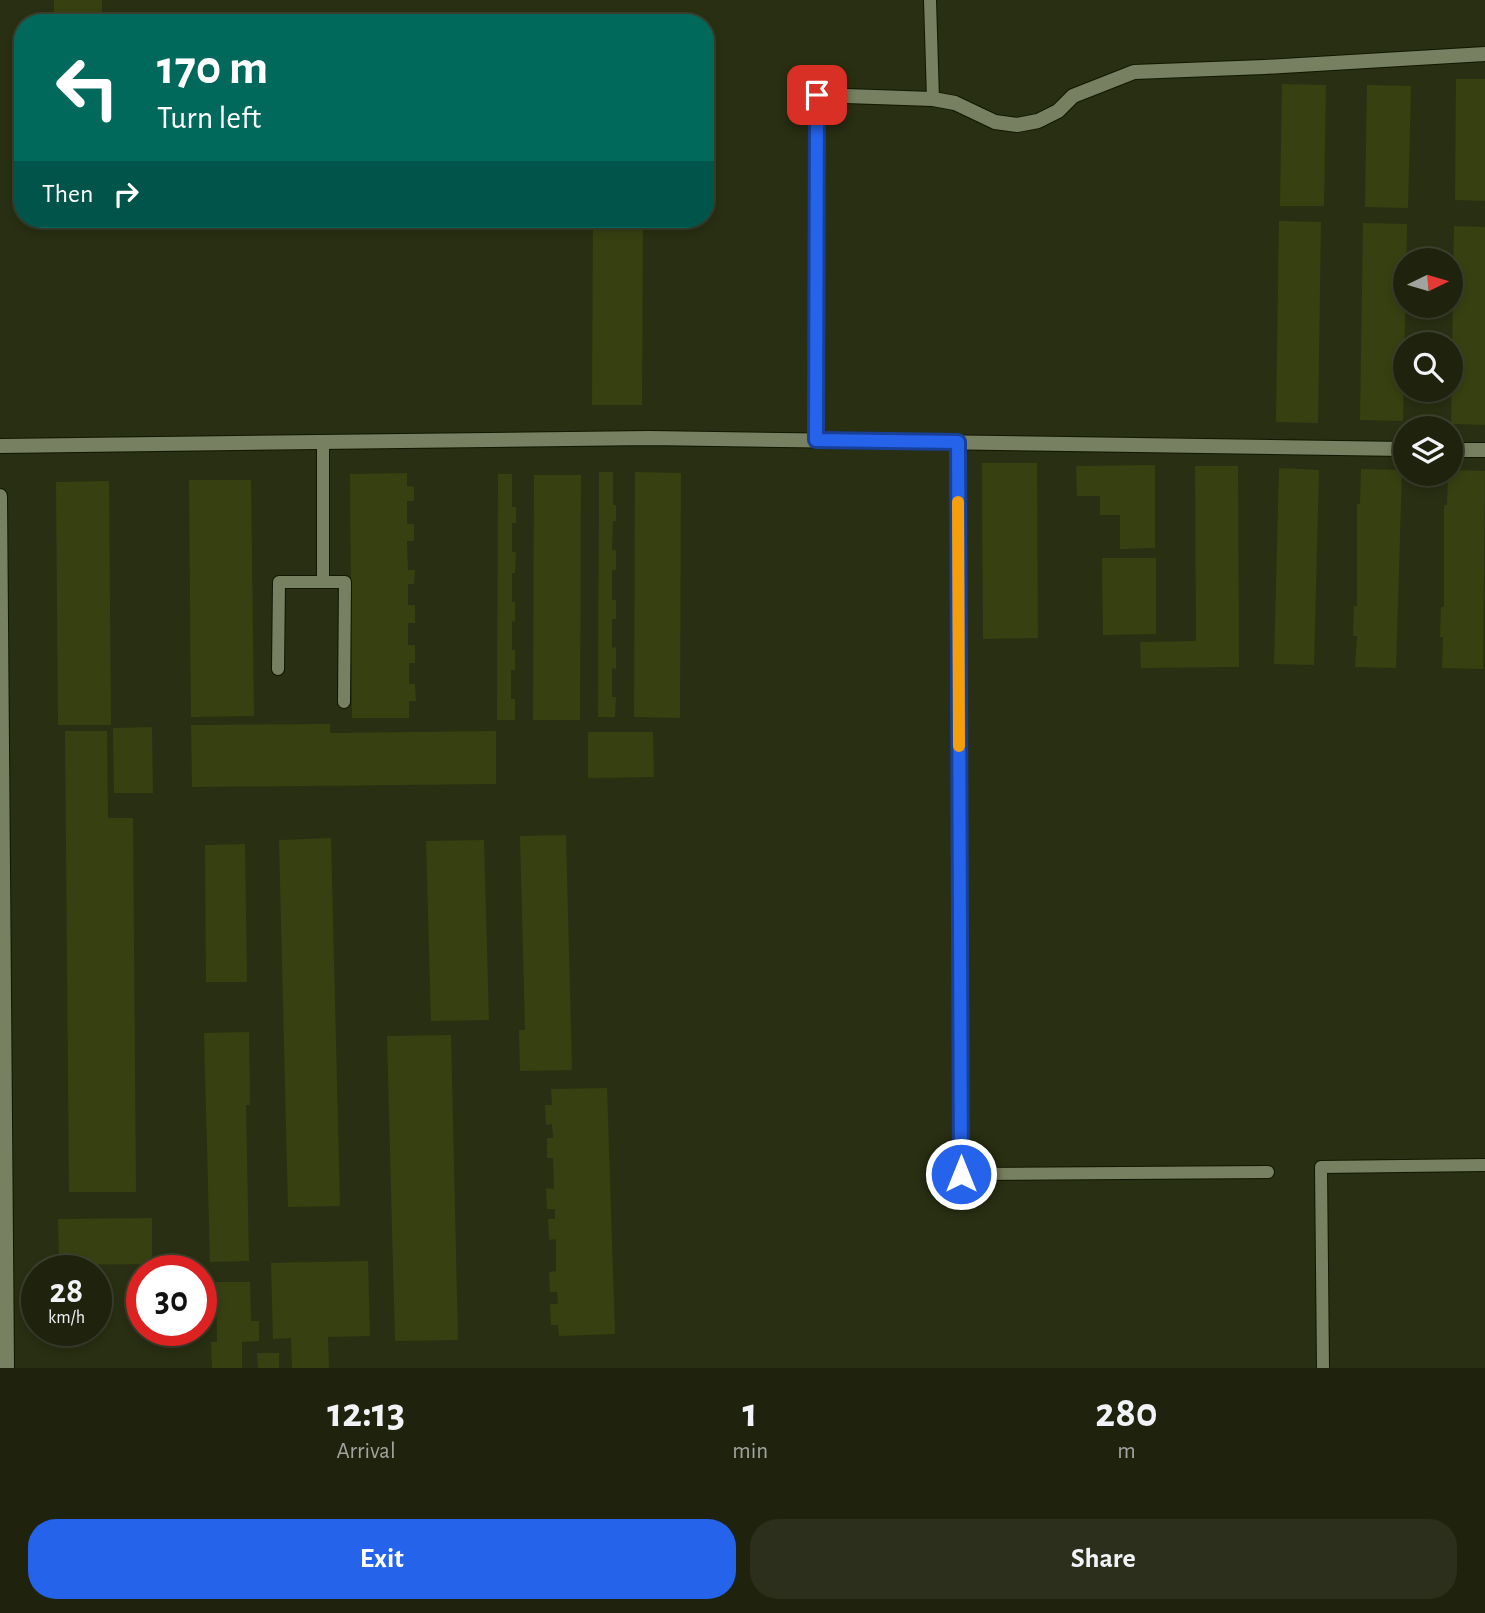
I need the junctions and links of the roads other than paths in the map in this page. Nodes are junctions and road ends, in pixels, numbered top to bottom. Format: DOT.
graph roads {
  1 [pos="930,0"];
  2 [pos="1485,54"];
  3 [pos="817,95"];
  4 [pos="933,99"];
  5 [pos="816,440"];
  6 [pos="323,442"];
  7 [pos="958,442"];
  8 [pos="0,446"];
  9 [pos="1393,449"];
  10 [pos="1463,450"];
  11 [pos="1485,450"];
  12 [pos="0,496"];
  13 [pos="323,582"];
  14 [pos="278,669"];
  15 [pos="344,702"];
  16 [pos="1485,1165"];
  17 [pos="1268,1172"];
  18 [pos="961,1174"];
  19 [pos="7,1368"];
  20 [pos="1323,1368"];
  1 -- 4 [label="lane"];
  2 -- 4 [label="street"];
  3 -- 4 [label="street"];
  3 -- 5 [label="lane"];
  5 -- 6 [label="street"];
  5 -- 7 [label="street"];
  6 -- 8 [label="street"];
  6 -- 13 [label="lane"];
  7 -- 9 [label="street"];
  7 -- 18 [label="street"];
  10 -- 11 [label="street"];
  12 -- 19 [label="street"];
  13 -- 14 [label="lane"];
  13 -- 15 [label="lane"];
  16 -- 20 [label="lane"];
  17 -- 18 [label="lane"];
}
